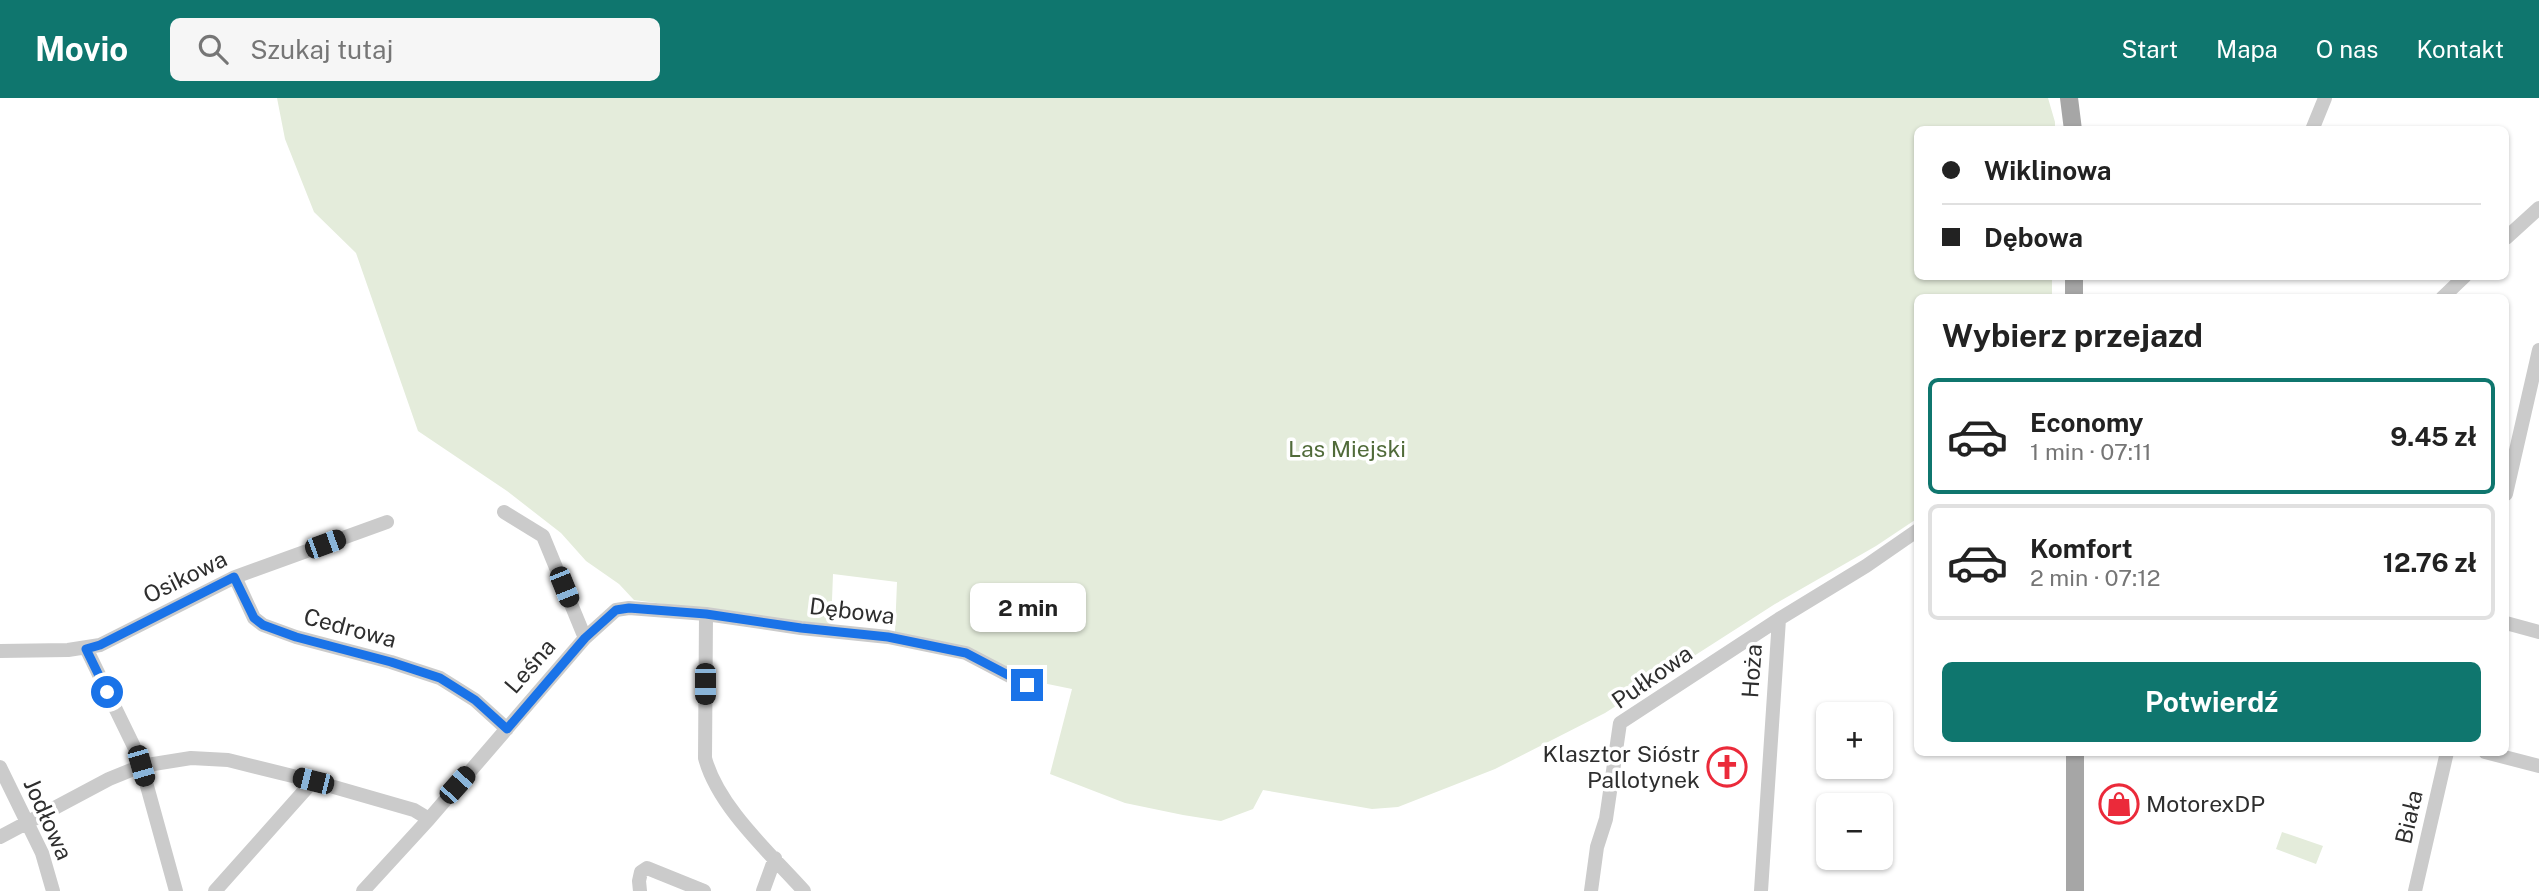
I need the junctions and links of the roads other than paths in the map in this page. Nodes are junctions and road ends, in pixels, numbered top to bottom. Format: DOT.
graph roads {
  1 [pos="2069,98"];
  2 [pos="2325,98"];
  3 [pos="2072,126"];
  4 [pos="2314,126"];
  5 [pos="2539,208"];
  6 [pos="2509,235"];
  7 [pos="2461,280"];
  8 [pos="2446,294"];
  9 [pos="2539,350"];
  10 [pos="2509,481"];
  11 [pos="504,512"];
  12 [pos="387,522"];
  13 [pos="1914,533"];
  14 [pos="234,577"];
  15 [pos="629,608"];
  16 [pos="706,614"];
  17 [pos="1779,619"];
  18 [pos="2509,624"];
  19 [pos="2539,632"];
  20 [pos="585,638"];
  21 [pos="86,649"];
  22 [pos="0,651"];
  23 [pos="1027,685"];
  24 [pos="507,729"];
  25 [pos="2075,756"];
  26 [pos="2446,756"];
  27 [pos="2500,756"];
  28 [pos="141,766"];
  29 [pos="2539,766"];
  30 [pos="0,767"];
  31 [pos="313,781"];
  32 [pos="429,819"];
  33 [pos="27,823"];
  34 [pos="0,837"];
  35 [pos="775,858"];
  36 [pos="53,891"];
  37 [pos="176,891"];
  38 [pos="215,891"];
  39 [pos="363,891"];
  40 [pos="640,891"];
  41 [pos="704,891"];
  42 [pos="763,891"];
  43 [pos="804,891"];
  44 [pos="1591,891"];
  45 [pos="1760,891"];
  46 [pos="2075,891"];
  47 [pos="2415,891"];
  1 -- 3 [label="main road"];
  2 -- 4 [label="street"];
  5 -- 6 [label="street"];
  7 -- 8 [label="street"];
  9 -- 10 [label="street"];
  11 -- 20 [label="street"];
  12 -- 14 [label="street, Osikowa"];
  13 -- 17 [label="street, Hoża"];
  14 -- 21 [label="street, Osikowa"];
  14 -- 24 [label="street, Cedrowa"];
  15 -- 16 [label="street, Dębowa"];
  15 -- 20 [label="street, Leśna"];
  16 -- 23 [label="street, Dębowa"];
  16 -- 35 [label="street"];
  17 -- 44 [label="street, Pułkowa"];
  17 -- 45 [label="street, Hoża"];
  18 -- 19 [label="street"];
  20 -- 24 [label="street, Leśna"];
  21 -- 22 [label="street, Osikowa"];
  21 -- 28 [label="street"];
  24 -- 32 [label="street, Leśna"];
  25 -- 46 [label="main road"];
  26 -- 47 [label="street, Biała"];
  27 -- 29 [label="street"];
  28 -- 31 [label="street"];
  28 -- 33 [label="street"];
  28 -- 37 [label="street"];
  30 -- 33 [label="street, Jodłowa"];
  31 -- 32 [label="street"];
  31 -- 38 [label="street"];
  32 -- 39 [label="street, Leśna"];
  33 -- 34 [label="street"];
  33 -- 36 [label="street, Jodłowa"];
  35 -- 42 [label="street"];
  35 -- 43 [label="street"];
  40 -- 41 [label="street"];
}
